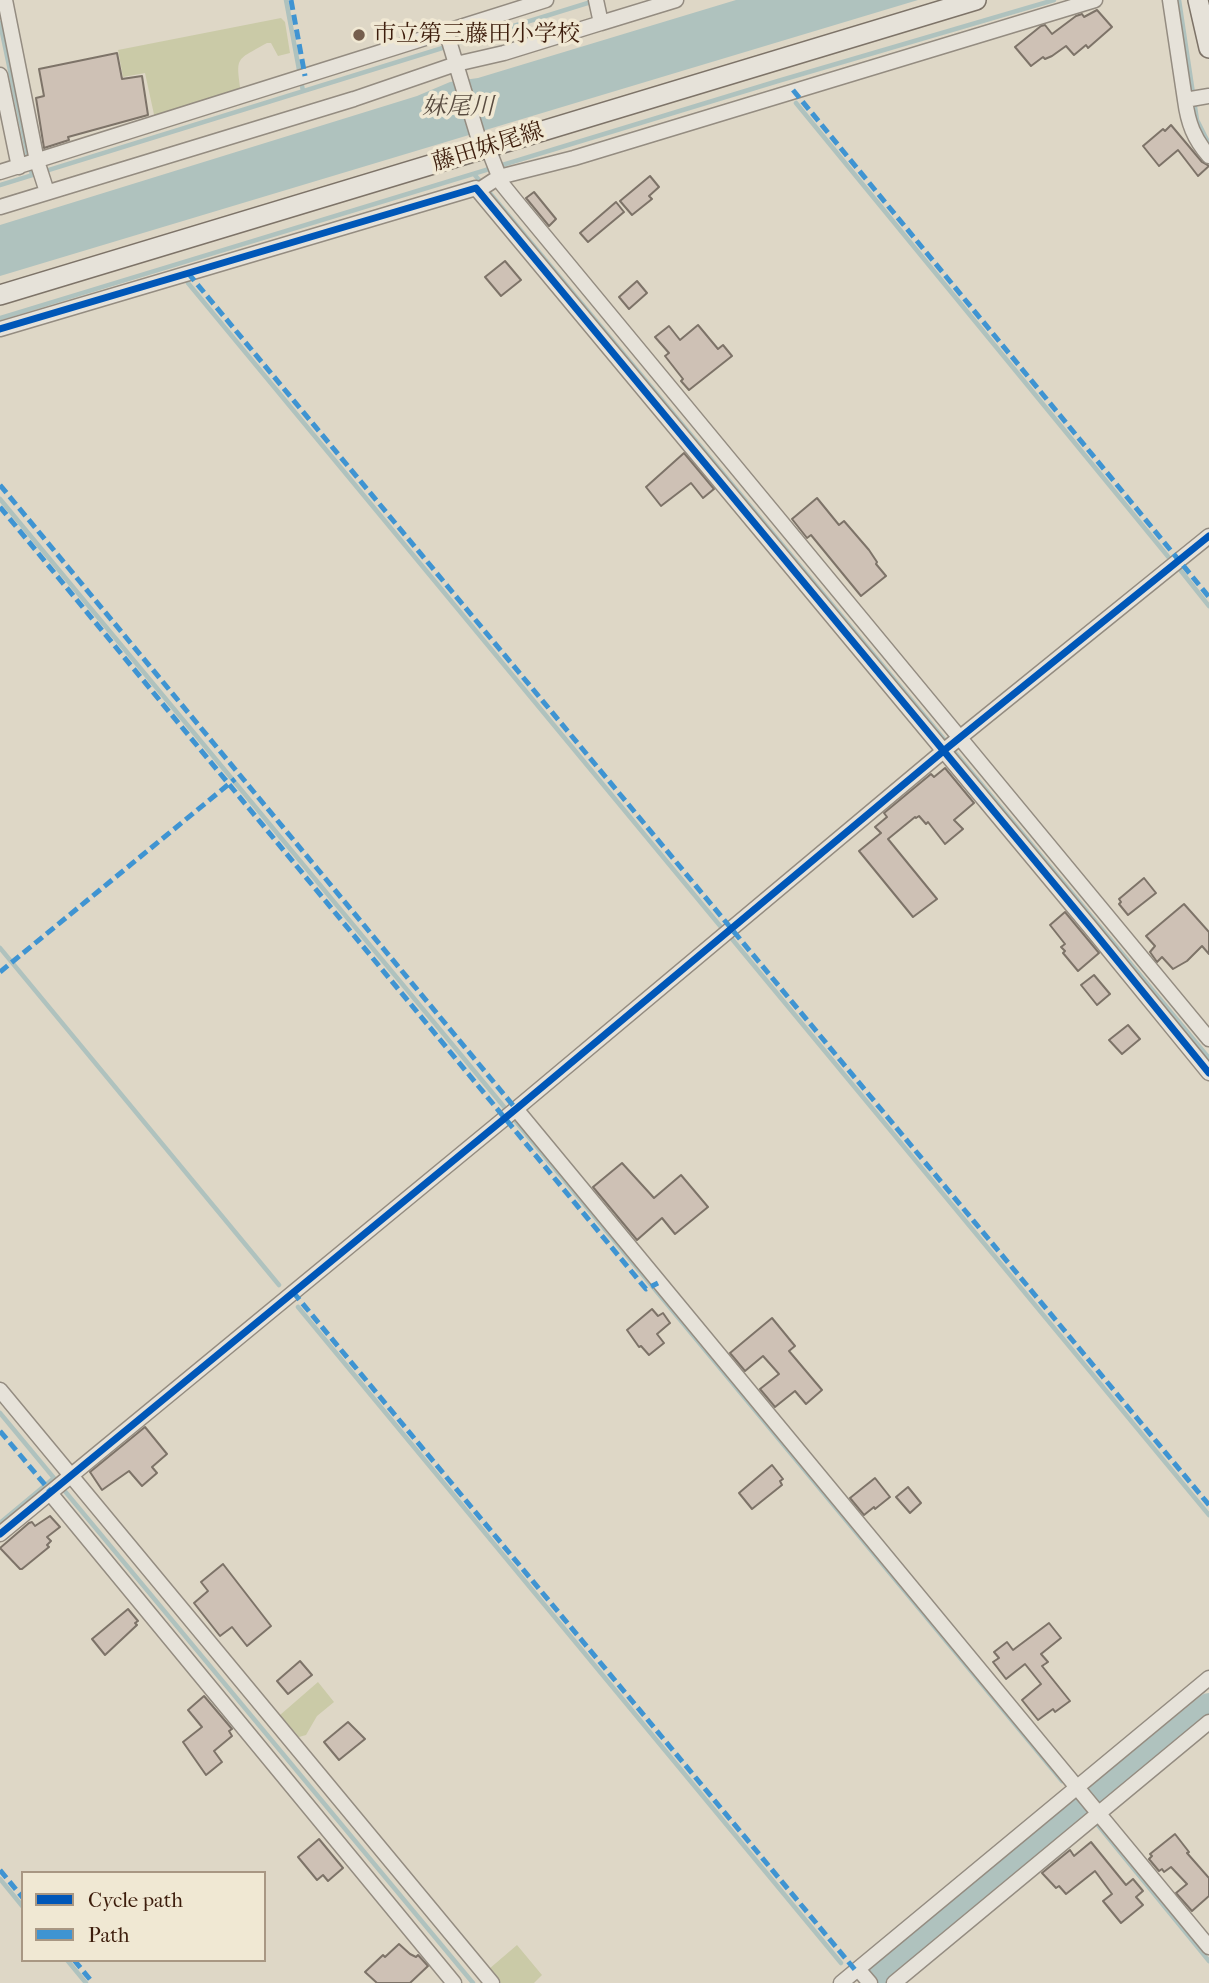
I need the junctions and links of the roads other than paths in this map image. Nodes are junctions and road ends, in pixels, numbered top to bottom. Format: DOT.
graph roads {
  1 [pos="5,0"];
  2 [pos="546,0"];
  3 [pos="676,0"];
  4 [pos="976,0"];
  5 [pos="1095,0"];
  6 [pos="1170,0"];
  7 [pos="1198,0"];
  8 [pos="597,3"];
  9 [pos="601,23"];
  10 [pos="1209,48"];
  11 [pos="452,51"];
  12 [pos="7,69"];
  13 [pos="1196,98"];
  14 [pos="1209,156"];
  15 [pos="488,168"];
  16 [pos="34,170"];
  17 [pos="0,172"];
  18 [pos="0,207"];
  19 [pos="0,295"];
  20 [pos="0,329"];
  21 [pos="1209,536"];
  22 [pos="951,745"];
  23 [pos="1209,1040"];
  24 [pos="1209,1073"];
  25 [pos="516,1109"];
  26 [pos="0,1390"];
  27 [pos="60,1484"];
  28 [pos="0,1534"];
  29 [pos="1209,1678"];
  30 [pos="1209,1722"];
  31 [pos="1077,1787"];
  32 [pos="1093,1812"];
  33 [pos="1209,1947"];
  34 [pos="865,1977"];
  35 [pos="454,1983"];
  36 [pos="492,1983"];
  37 [pos="841,1983"];
  38 [pos="894,1983"];
  1 -- 12 [label="street"];
  2 -- 11 [label="street"];
  3 -- 9 [label="street"];
  4 -- 15 [label="main road, 藤田妹尾線"];
  5 -- 15 [label="street"];
  6 -- 13 [label="street"];
  7 -- 10 [label="main road"];
  8 -- 9 [label="street"];
  9 -- 11 [label="street"];
  11 -- 15 [label="street"];
  11 -- 16 [label="street"];
  11 -- 16 [label="street"];
  12 -- 16 [label="street"];
  13 -- 14 [label="street"];
  15 -- 19 [label="main road, 藤田妹尾線"];
  15 -- 20 [label="street"];
  15 -- 22 [label="street"];
  15 -- 22 [label="street"];
  16 -- 17 [label="street"];
  16 -- 18 [label="street"];
  21 -- 22 [label="street"];
  22 -- 23 [label="street"];
  22 -- 24 [label="street"];
  22 -- 25 [label="street"];
  25 -- 27 [label="street"];
  25 -- 31 [label="street"];
  26 -- 27 [label="street"];
  27 -- 28 [label="street"];
  27 -- 35 [label="street"];
  27 -- 36 [label="street"];
  29 -- 31 [label="street"];
  30 -- 32 [label="street"];
  31 -- 32 [label="street"];
  31 -- 34 [label="street"];
  32 -- 33 [label="street"];
  32 -- 38 [label="street"];
  34 -- 37 [label="street"];
}
